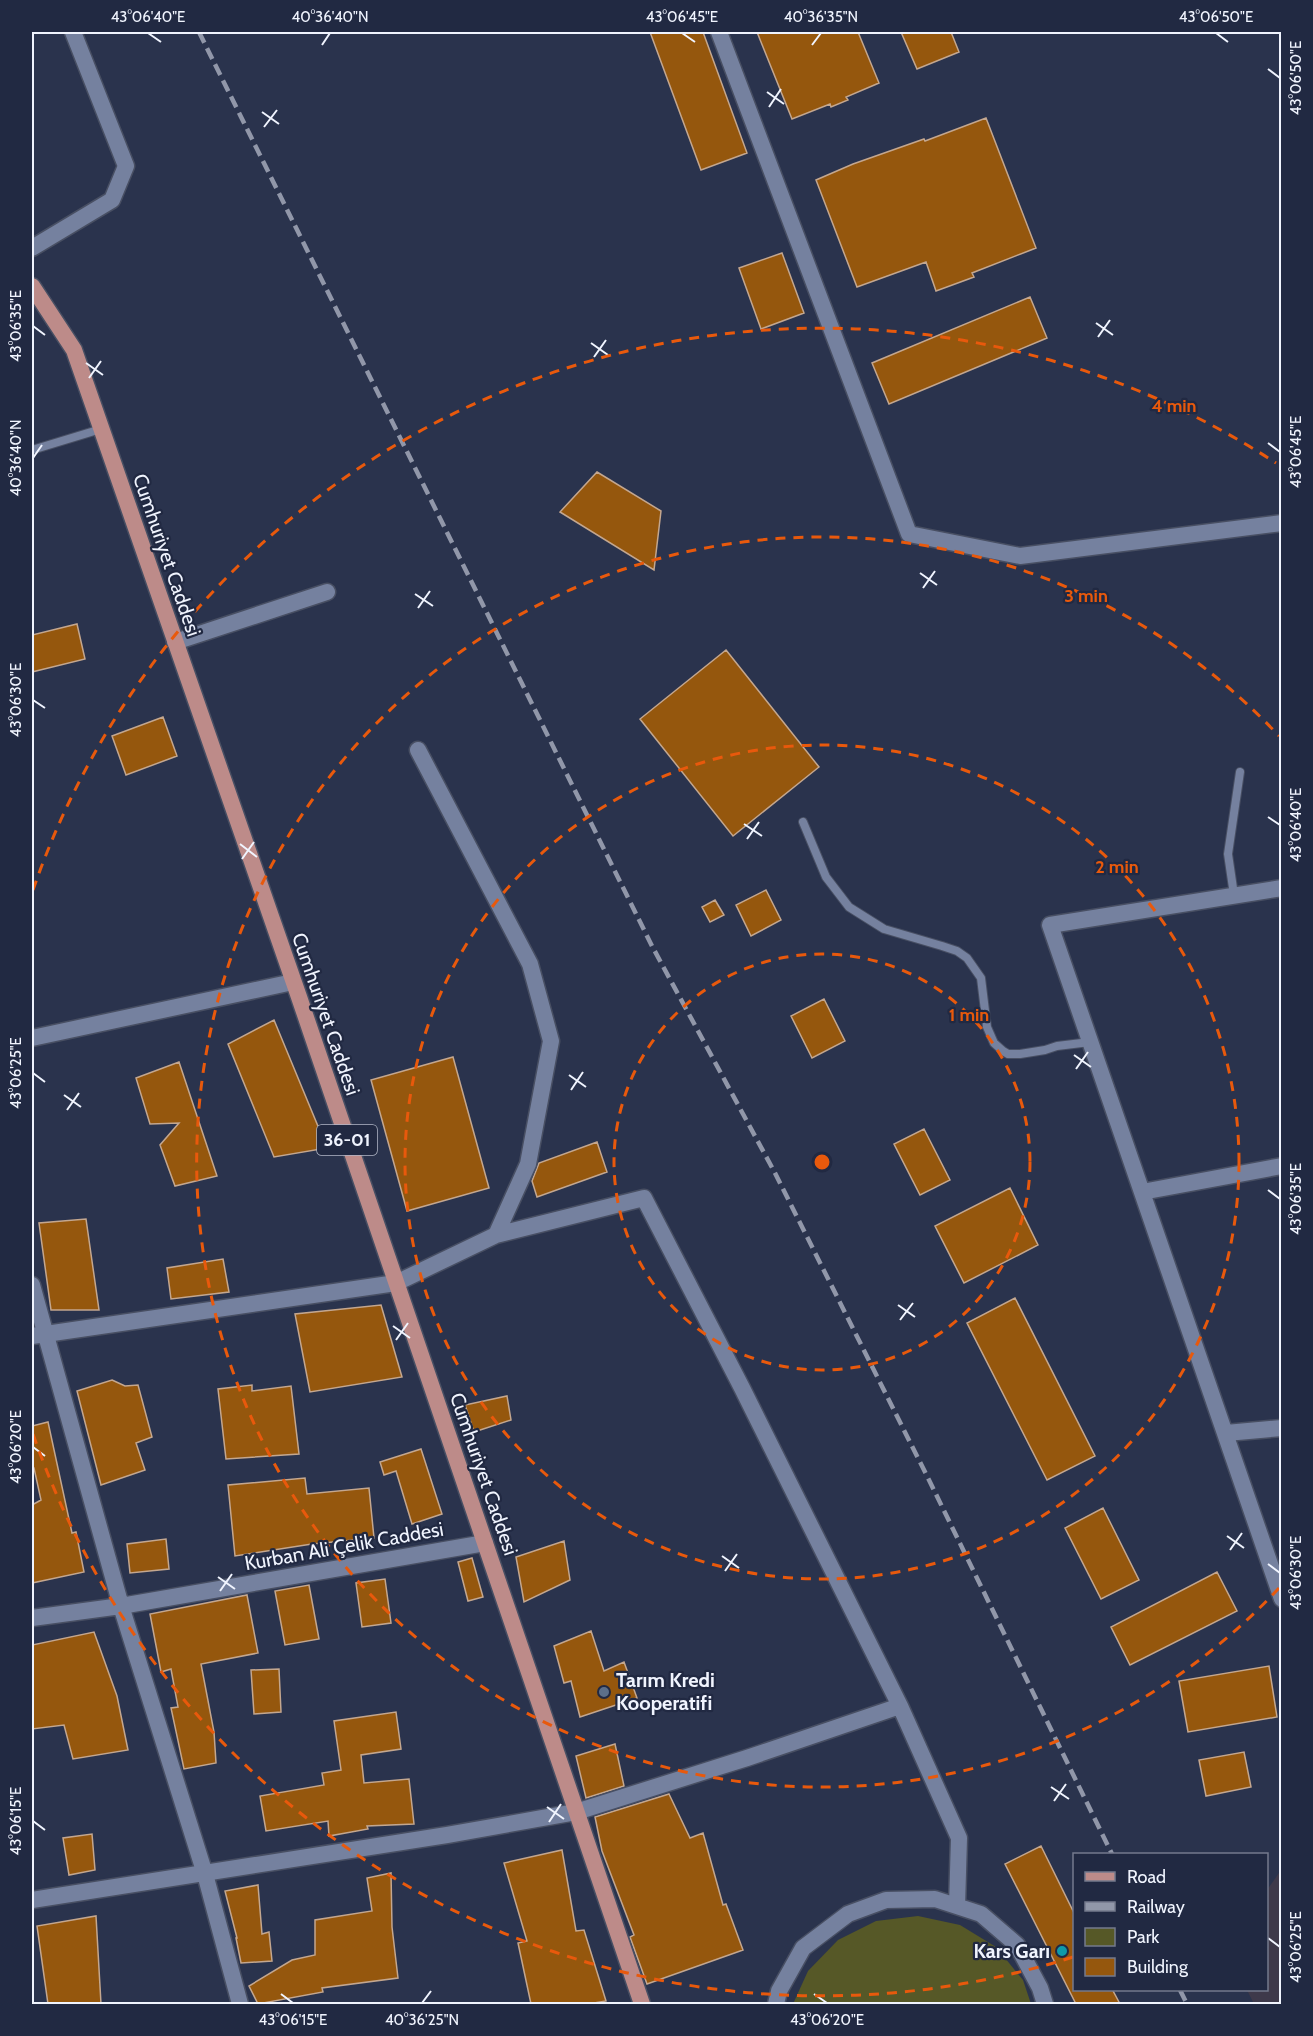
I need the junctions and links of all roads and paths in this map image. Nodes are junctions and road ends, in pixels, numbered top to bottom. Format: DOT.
graph roads {
  1 [pos="73,32"];
  2 [pos="719,32"];
  3 [pos="32,248"];
  4 [pos="32,286"];
  5 [pos="101,429"];
  6 [pos="32,450"];
  7 [pos="1281,523"];
  8 [pos="327,592"];
  9 [pos="175,642"];
  10 [pos="418,750"];
  11 [pos="1240,772"];
  12 [pos="803,822"];
  13 [pos="1281,888"];
  14 [pos="1234,895"];
  15 [pos="293,982"];
  16 [pos="32,1038"];
  17 [pos="1090,1042"];
  18 [pos="1281,1166"];
  19 [pos="1142,1192"];
  20 [pos="496,1235"];
  21 [pos="396,1283"];
  22 [pos="32,1285"];
  23 [pos="38,1335"];
  24 [pos="1281,1428"];
  25 [pos="1226,1433"];
  26 [pos="485,1544"];
  27 [pos="1281,1599"];
  28 [pos="121,1606"];
  29 [pos="32,1618"];
  30 [pos="900,1706"];
  31 [pos="576,1812"];
  32 [pos="205,1874"];
  33 [pos="32,1899"];
  34 [pos="957,1906"];
  35 [pos="240,2004"];
  36 [pos="642,2004"];
  37 [pos="776,2004"];
  38 [pos="1045,2004"];
  1 -- 3 [label="street"];
  2 -- 7 [label="street"];
  4 -- 5 [label="main road, Cumhuriyet Caddesi / 36-01"];
  5 -- 6 [label="lane"];
  5 -- 9 [label="main road, Cumhuriyet Caddesi / 36-01"];
  8 -- 9 [label="street"];
  9 -- 15 [label="main road, Cumhuriyet Caddesi / 36-01"];
  10 -- 20 [label="street"];
  11 -- 14 [label="lane"];
  12 -- 17 [label="lane"];
  13 -- 14 [label="street"];
  14 -- 17 [label="street"];
  15 -- 16 [label="street"];
  15 -- 21 [label="main road, Cumhuriyet Caddesi / 36-01"];
  17 -- 19 [label="street"];
  18 -- 19 [label="street"];
  19 -- 25 [label="street"];
  20 -- 21 [label="street"];
  20 -- 30 [label="street"];
  21 -- 23 [label="street"];
  21 -- 26 [label="main road, Cumhuriyet Caddesi / 36-01"];
  22 -- 23 [label="street"];
  23 -- 28 [label="street"];
  24 -- 25 [label="street"];
  25 -- 27 [label="street"];
  26 -- 28 [label="street, Kurban Ali Çelik Caddesi"];
  26 -- 31 [label="main road, Cumhuriyet Caddesi / 36-01"];
  28 -- 29 [label="street, Kurban Ali Çelik Caddesi"];
  28 -- 32 [label="street"];
  30 -- 31 [label="street"];
  30 -- 34 [label="street"];
  31 -- 32 [label="street"];
  31 -- 36 [label="main road, Cumhuriyet Caddesi / 36-01"];
  32 -- 33 [label="street"];
  32 -- 35 [label="street"];
  34 -- 37 [label="street"];
  34 -- 38 [label="street"];
}
